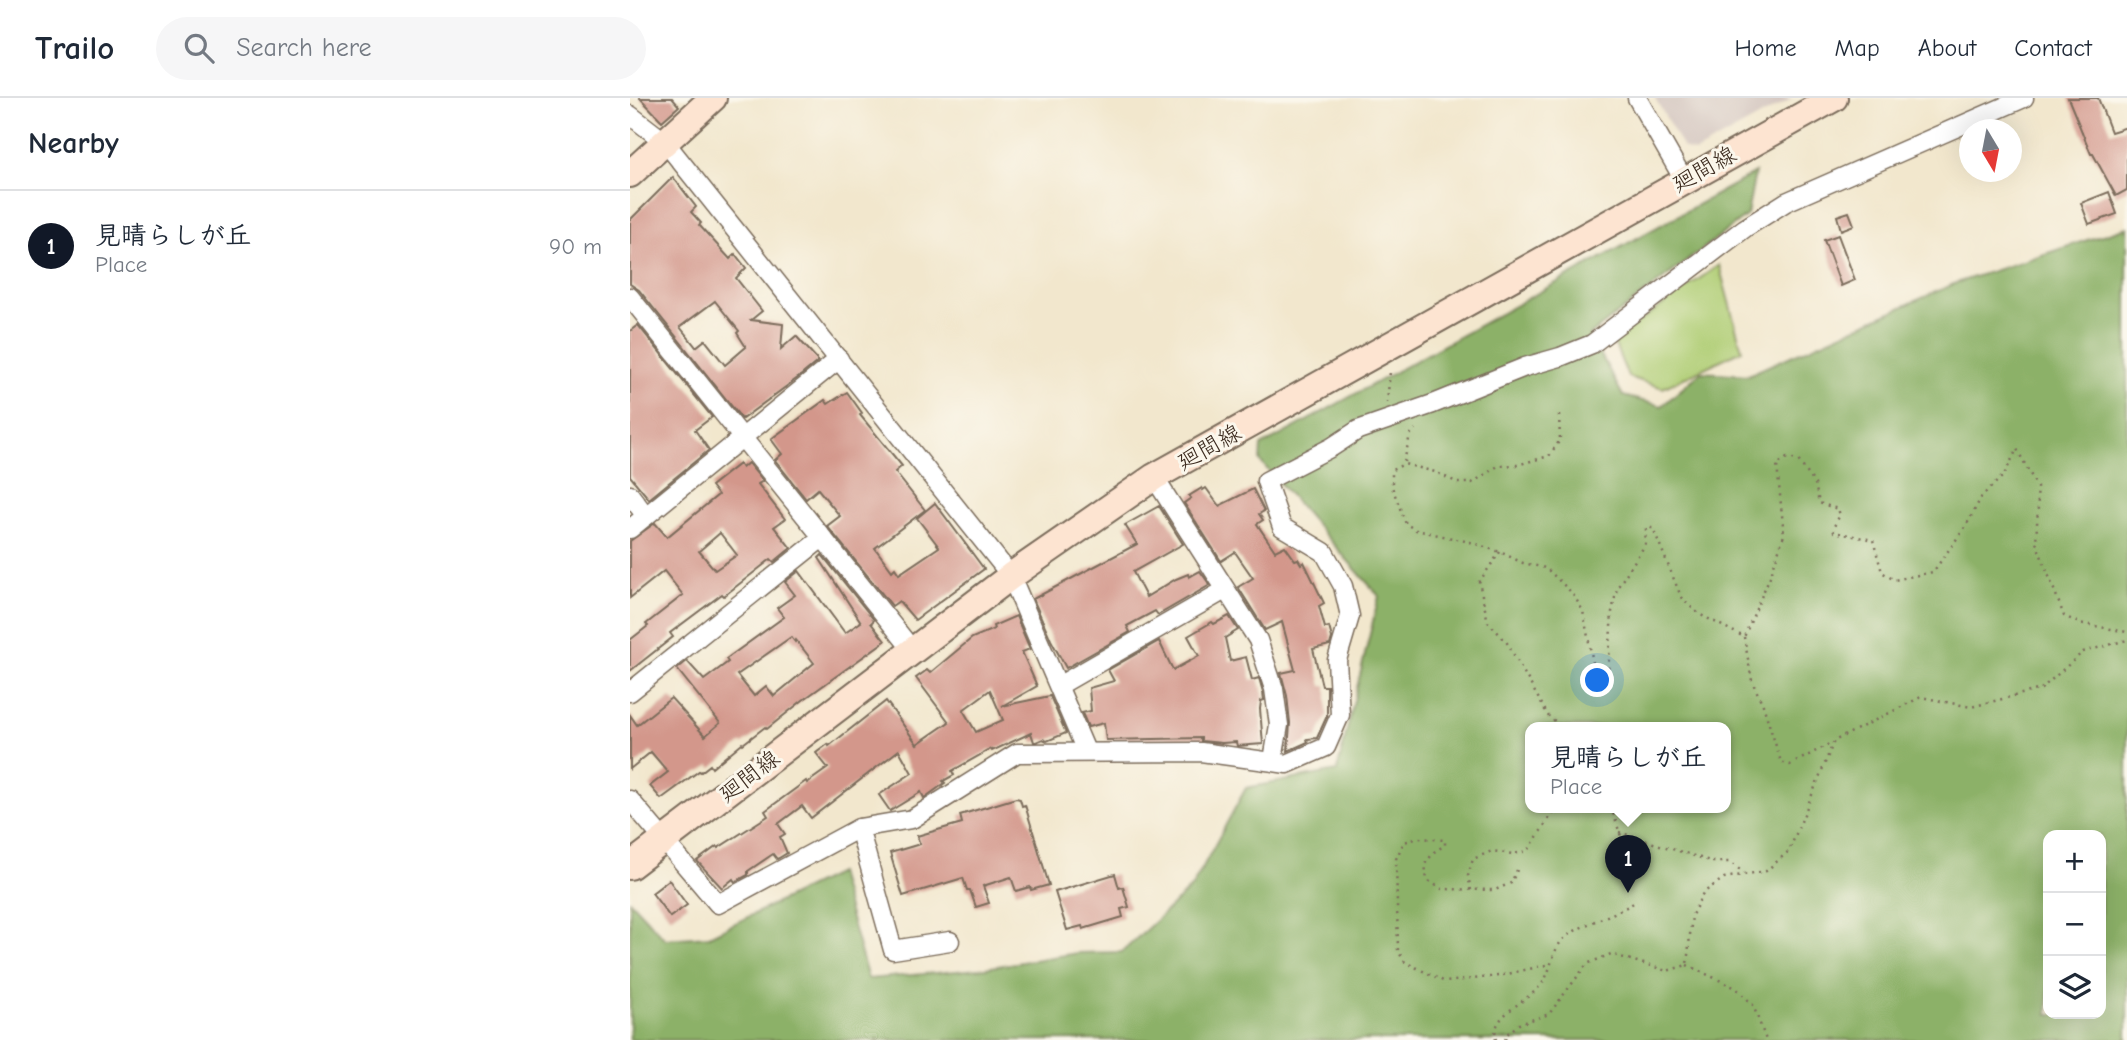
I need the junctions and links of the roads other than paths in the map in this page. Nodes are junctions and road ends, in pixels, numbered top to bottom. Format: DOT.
graph roads {
  1 [pos="713,98"];
  2 [pos="1637,98"];
  3 [pos="1834,98"];
  4 [pos="2024,98"];
  5 [pos="630,115"];
  6 [pos="665,142"];
  7 [pos="630,174"];
  8 [pos="1684,180"];
  9 [pos="630,297"];
  10 [pos="839,359"];
  11 [pos="741,438"];
  12 [pos="1154,477"];
  13 [pos="630,495"];
  14 [pos="646,516"];
  15 [pos="630,529"];
  16 [pos="822,538"];
  17 [pos="1011,576"];
  18 [pos="1225,590"];
  19 [pos="914,652"];
  20 [pos="1060,685"];
  21 [pos="630,692"];
  22 [pos="1086,751"];
  23 [pos="1273,760"];
  24 [pos="630,800"];
  25 [pos="859,828"];
  26 [pos="664,840"];
  27 [pos="630,866"];
  28 [pos="950,941"];
  1 -- 6 [label="street"];
  2 -- 8 [label="street"];
  3 -- 8 [label="street, 廻間線"];
  4 -- 23 [label="street"];
  5 -- 6 [label="street"];
  6 -- 7 [label="street"];
  6 -- 10 [label="street"];
  8 -- 12 [label="street, 廻間線"];
  9 -- 11 [label="street"];
  10 -- 11 [label="street"];
  10 -- 17 [label="street"];
  11 -- 14 [label="street"];
  11 -- 16 [label="street"];
  12 -- 17 [label="street, 廻間線"];
  12 -- 18 [label="street"];
  13 -- 14 [label="street"];
  14 -- 15 [label="street"];
  16 -- 19 [label="street"];
  16 -- 21 [label="street"];
  17 -- 19 [label="street, 廻間線"];
  17 -- 20 [label="street"];
  18 -- 20 [label="street"];
  18 -- 23 [label="street"];
  19 -- 26 [label="street, 廻間線"];
  20 -- 22 [label="street"];
  22 -- 23 [label="street"];
  22 -- 25 [label="street"];
  24 -- 26 [label="street"];
  25 -- 26 [label="street"];
  25 -- 28 [label="street"];
  26 -- 27 [label="street, 廻間線"];
}
